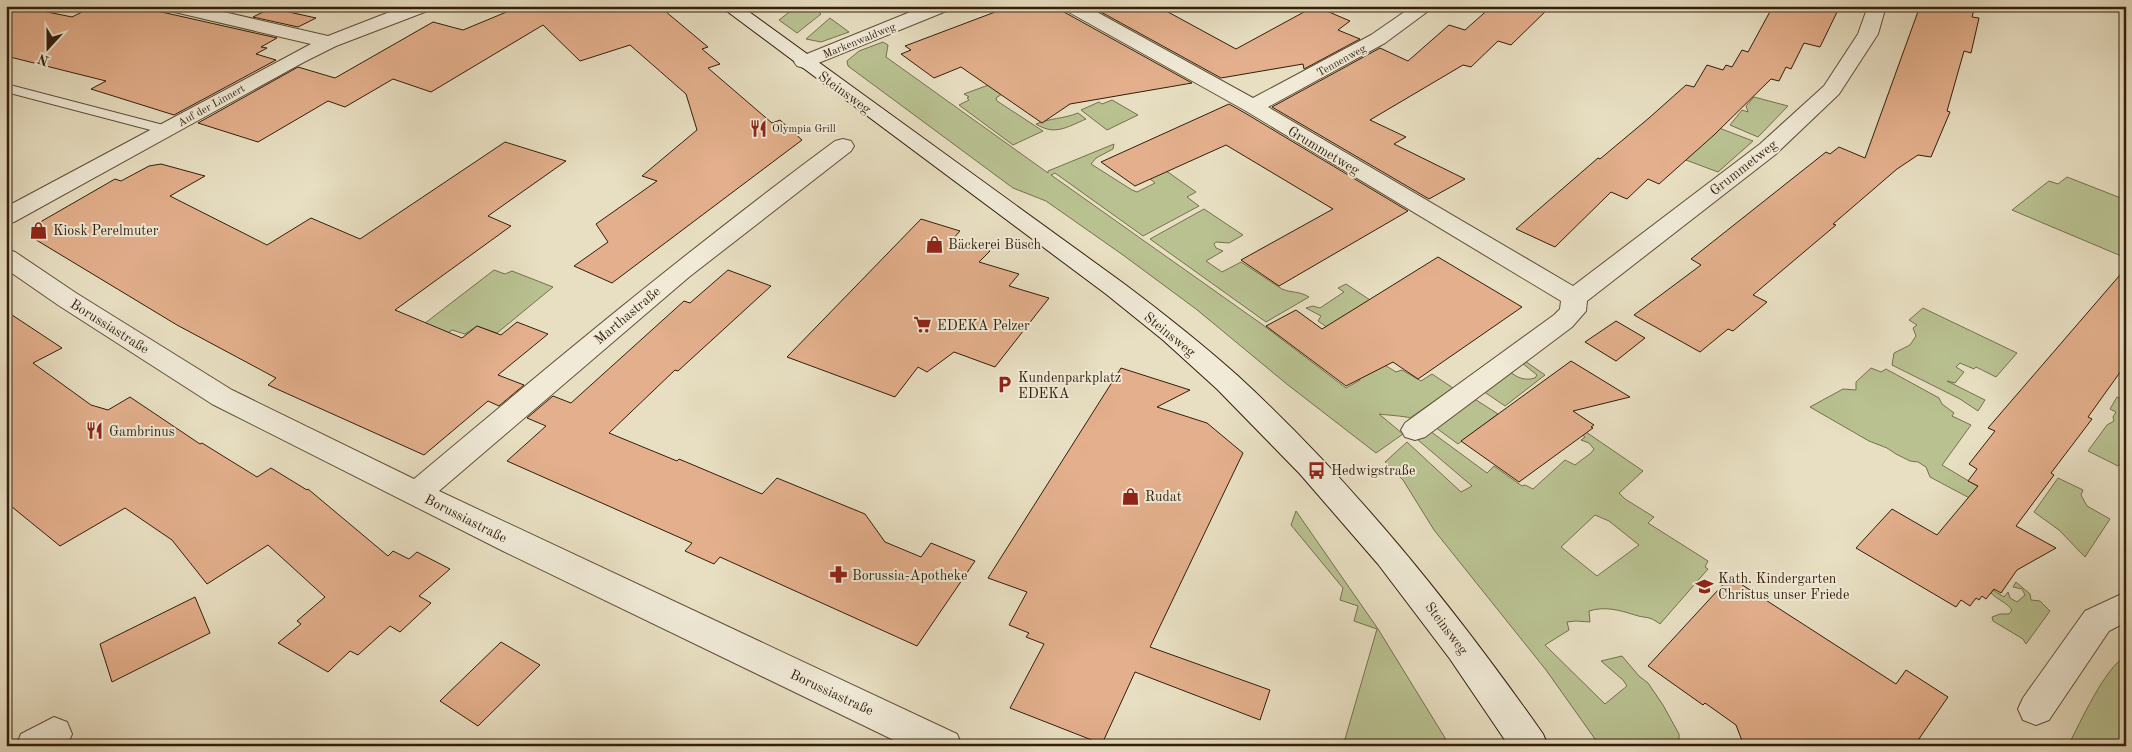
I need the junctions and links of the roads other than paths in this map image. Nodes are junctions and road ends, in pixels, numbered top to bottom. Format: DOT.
graph roads {
  1 [pos="173,6"];
  2 [pos="423,6"];
  3 [pos="729,6"];
  4 [pos="942,6"];
  5 [pos="1072,6"];
  6 [pos="1426,6"];
  7 [pos="1877,6"];
  8 [pos="329,42"];
  9 [pos="804,62"];
  10 [pos="6,88"];
  11 [pos="1253,107"];
  12 [pos="166,130"];
  13 [pos="843,146"];
  14 [pos="6,217"];
  15 [pos="6,257"];
  16 [pos="1574,298"];
  17 [pos="1415,430"];
  18 [pos="417,493"];
  19 [pos="2126,606"];
  20 [pos="2036,709"];
  21 [pos="944,746"];
  22 [pos="1530,746"];
  1 -- 8 [label="street"];
  2 -- 8 [label="street, Auf der Linnert"];
  3 -- 9 [label="street, Steinsweg"];
  4 -- 9 [label="street, Markenwaldweg"];
  5 -- 11 [label="street, Grummetweg"];
  6 -- 11 [label="street, Tennenweg"];
  7 -- 16 [label="street, Grummetweg"];
  8 -- 12 [label="street, Auf der Linnert"];
  9 -- 22 [label="street, Steinsweg"];
  10 -- 12 [label="lane"];
  11 -- 16 [label="street, Grummetweg"];
  12 -- 14 [label="street, Auf der Linnert"];
  13 -- 18 [label="street, Marthastraße"];
  15 -- 18 [label="street, Borussiastraße"];
  16 -- 17 [label="street, Grummetweg"];
  18 -- 21 [label="street, Borussiastraße"];
  19 -- 20 [label="street"];
}
